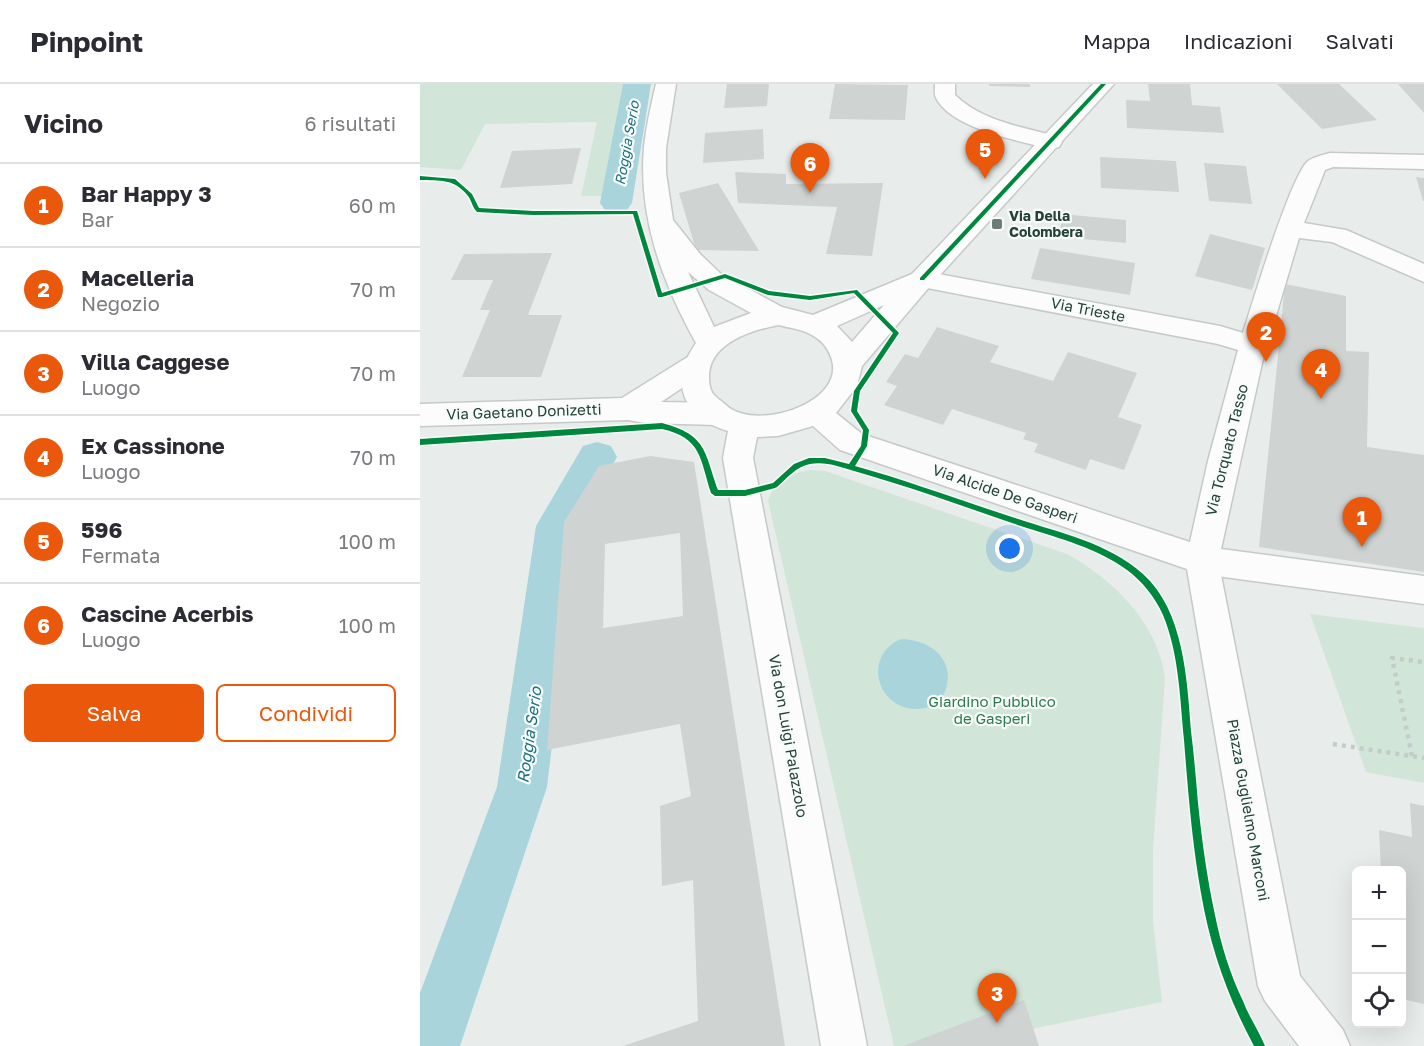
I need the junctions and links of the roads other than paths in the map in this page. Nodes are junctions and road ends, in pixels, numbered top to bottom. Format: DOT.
graph roads {
  1 [pos="666,84"];
  2 [pos="945,84"];
  3 [pos="1104,84"];
  4 [pos="1051,142"];
  5 [pos="1424,162"];
  6 [pos="658,218"];
  7 [pos="1289,230"];
  8 [pos="1424,274"];
  9 [pos="922,279"];
  10 [pos="780,316"];
  11 [pos="817,324"];
  12 [pos="1252,345"];
  13 [pos="703,354"];
  14 [pos="847,365"];
  15 [pos="628,409"];
  16 [pos="817,413"];
  17 [pos="420,415"];
  18 [pos="730,420"];
  19 [pos="1202,560"];
  20 [pos="1424,590"];
  21 [pos="844,1046"];
  22 [pos="1327,1046"];
  1 -- 6 [label="street"];
  2 -- 4 [label="street"];
  3 -- 4 [label="street"];
  4 -- 9 [label="street"];
  5 -- 7 [label="street, Via Torquato Tasso"];
  6 -- 10 [label="street"];
  6 -- 13 [label="street"];
  7 -- 8 [label="street"];
  7 -- 12 [label="street, Via Torquato Tasso"];
  9 -- 11 [label="street"];
  9 -- 12 [label="street, Via Trieste"];
  9 -- 14 [label="street"];
  10 -- 11 [label="street"];
  10 -- 13 [label="street"];
  11 -- 14 [label="street"];
  12 -- 19 [label="street, Via Torquato Tasso"];
  13 -- 15 [label="street"];
  13 -- 18 [label="street"];
  14 -- 16 [label="street"];
  15 -- 17 [label="street, Via Gaetano Donizetti"];
  15 -- 18 [label="street, Via Gaetano Donizetti"];
  16 -- 18 [label="street"];
  16 -- 19 [label="street, Via Alcide De Gasperi"];
  18 -- 21 [label="street, Via don Luigi Palazzolo"];
  19 -- 20 [label="street"];
  19 -- 22 [label="street, Piazza Guglielmo Marconi"];
}
